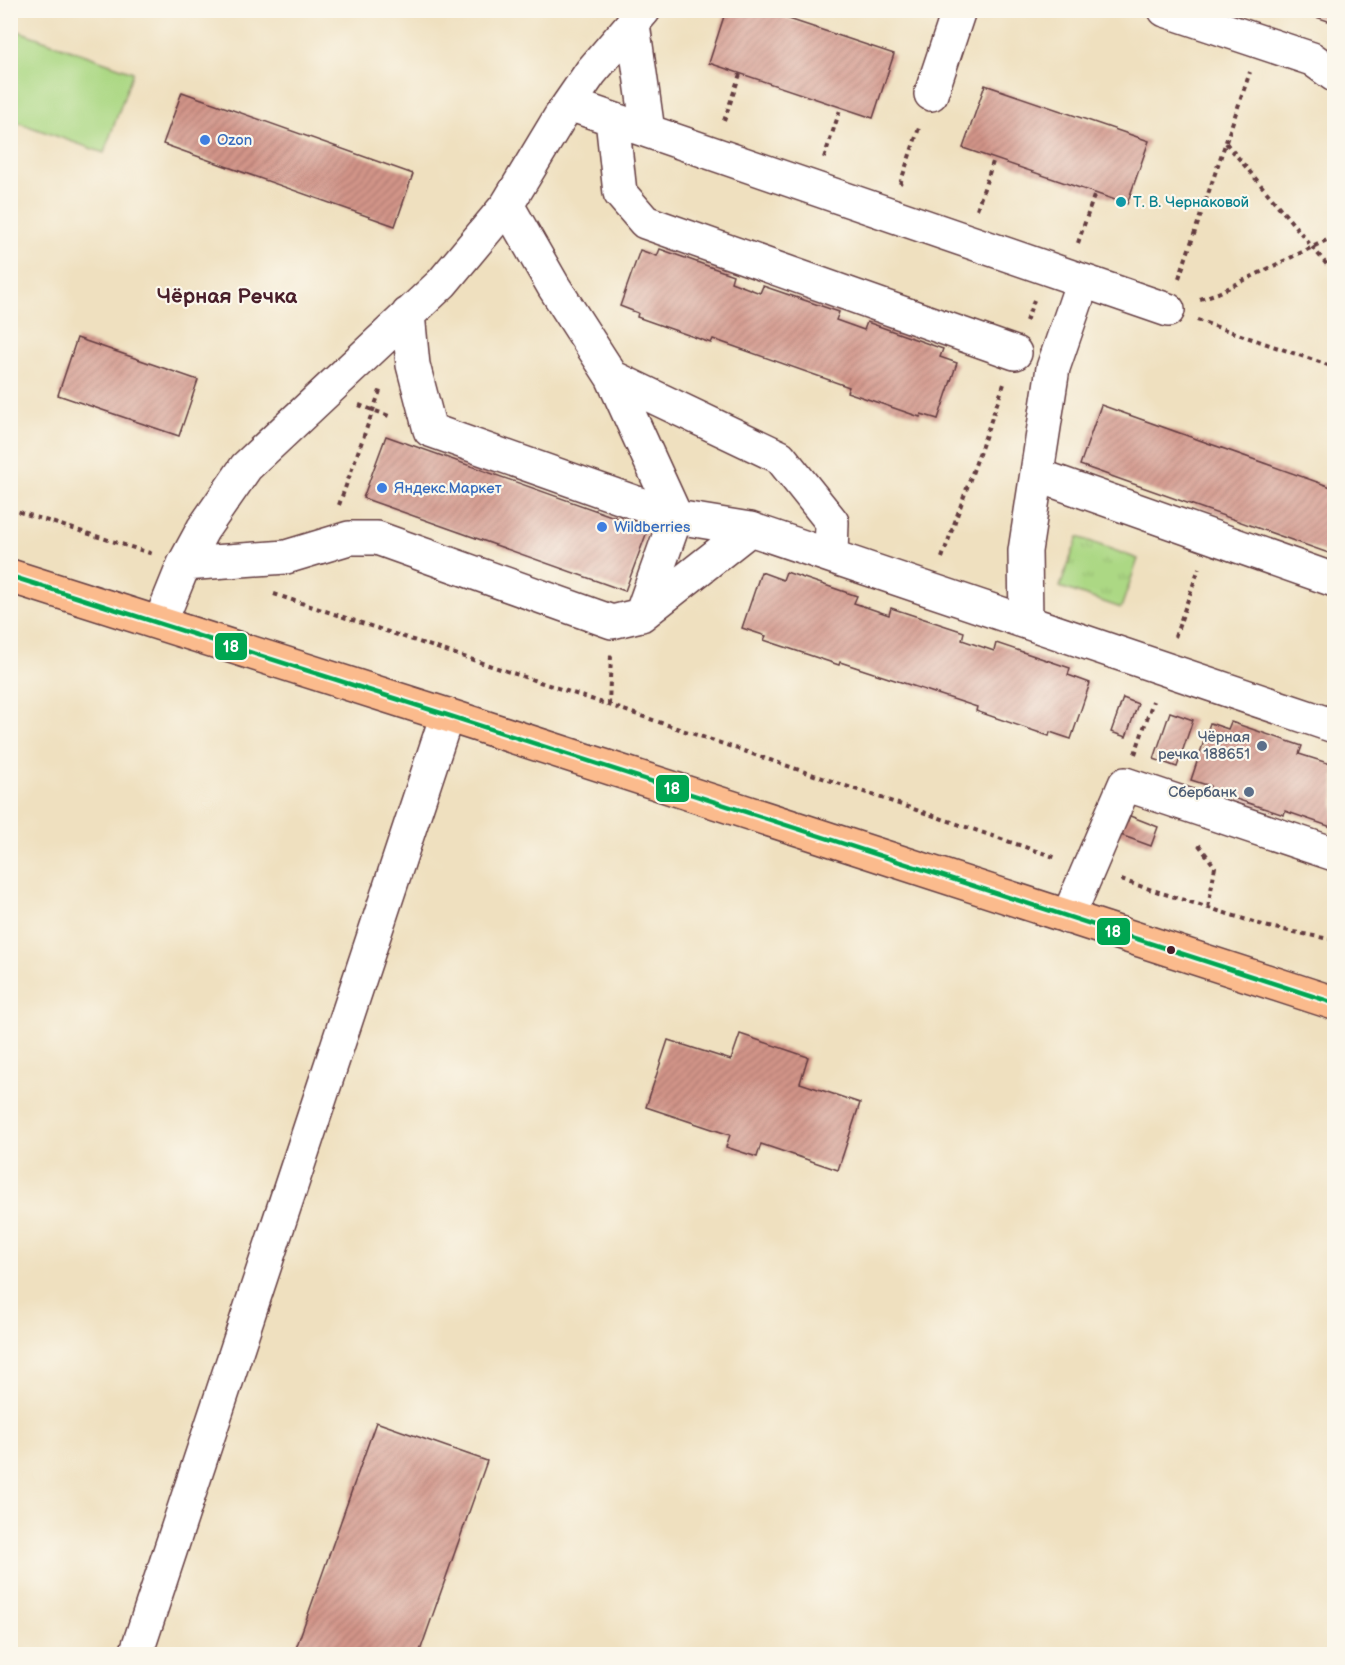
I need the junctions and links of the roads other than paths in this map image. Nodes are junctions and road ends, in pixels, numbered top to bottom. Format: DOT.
graph roads {
  1 [pos="959,10"];
  2 [pos="1165,10"];
  3 [pos="638,17"];
  4 [pos="1335,75"];
  5 [pos="931,93"];
  6 [pos="568,104"];
  7 [pos="612,119"];
  8 [pos="648,131"];
  9 [pos="507,205"];
  10 [pos="1065,274"];
  11 [pos="1168,310"];
  12 [pos="408,314"];
  13 [pos="1015,353"];
  14 [pos="612,377"];
  15 [pos="1037,475"];
  16 [pos="676,517"];
  17 [pos="750,529"];
  18 [pos="831,556"];
  19 [pos="184,564"];
  20 [pos="10,576"];
  21 [pos="1335,580"];
  22 [pos="627,618"];
  23 [pos="1026,622"];
  24 [pos="160,623"];
  25 [pos="447,715"];
  26 [pos="1335,726"];
  27 [pos="1335,854"];
  28 [pos="1068,916"];
  29 [pos="1335,1003"];
  30 [pos="136,1654"];
  1 -- 5 [label="street"];
  2 -- 4 [label="street"];
  3 -- 6 [label="street"];
  3 -- 8 [label="street"];
  6 -- 7 [label="street"];
  6 -- 9 [label="street"];
  7 -- 8 [label="street"];
  7 -- 13 [label="street"];
  8 -- 10 [label="street"];
  9 -- 12 [label="street"];
  9 -- 14 [label="street"];
  10 -- 11 [label="street"];
  10 -- 15 [label="street"];
  12 -- 16 [label="street"];
  12 -- 19 [label="street"];
  14 -- 16 [label="street"];
  14 -- 18 [label="street"];
  15 -- 21 [label="street"];
  15 -- 23 [label="street"];
  16 -- 17 [label="street"];
  16 -- 22 [label="street"];
  17 -- 18 [label="street"];
  17 -- 22 [label="street"];
  18 -- 23 [label="street"];
  19 -- 22 [label="street"];
  19 -- 24 [label="street"];
  20 -- 24 [label="main road"];
  23 -- 26 [label="street"];
  24 -- 25 [label="main road"];
  25 -- 28 [label="main road"];
  25 -- 30 [label="street"];
  27 -- 28 [label="street"];
  28 -- 29 [label="main road"];
}
